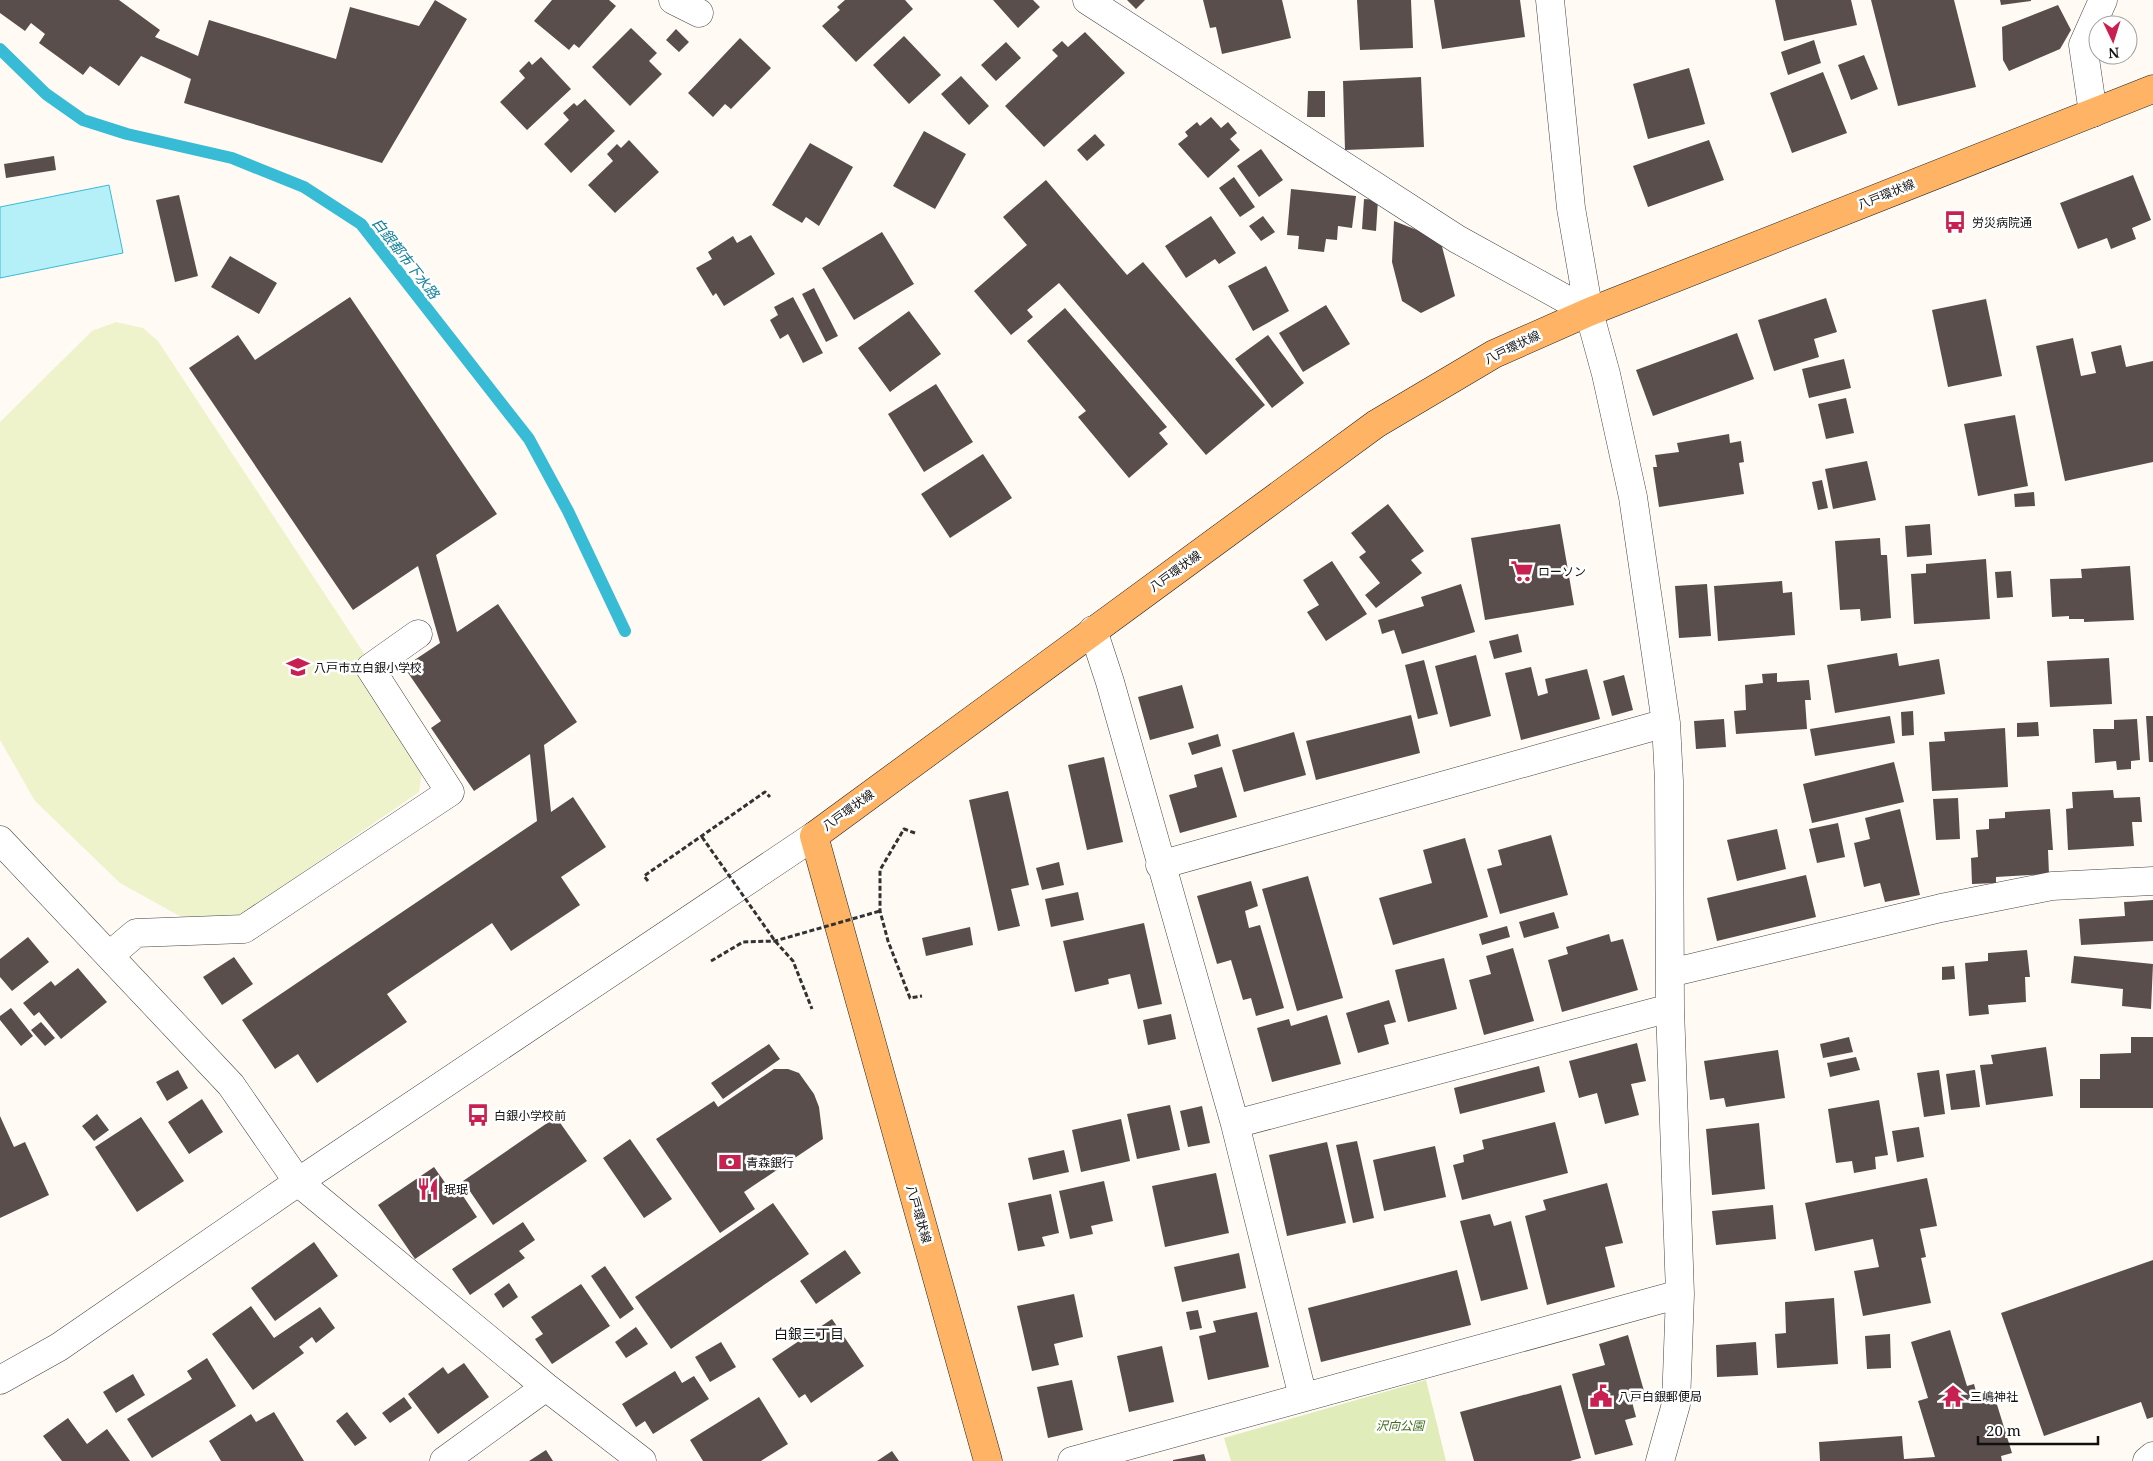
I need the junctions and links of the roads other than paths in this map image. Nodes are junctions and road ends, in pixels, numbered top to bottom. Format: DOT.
graph roads {
  1 [pos="673,0"];
  2 [pos="1087,0"];
  3 [pos="1550,0"];
  4 [pos="2103,0"];
  5 [pos="699,13"];
  6 [pos="2153,89"];
  7 [pos="2093,113"];
  8 [pos="1588,312"];
  9 [pos="1093,630"];
  10 [pos="418,634"];
  11 [pos="1666,723"];
  12 [pos="814,836"];
  13 [pos="0,840"];
  14 [pos="1160,865"];
  15 [pos="2153,881"];
  16 [pos="110,955"];
  17 [pos="1670,973"];
  18 [pos="1670,1008"];
  19 [pos="1235,1124"];
  20 [pos="298,1182"];
  21 [pos="1680,1294"];
  22 [pos="0,1380"];
  23 [pos="546,1386"];
  24 [pos="1304,1397"];
  25 [pos="2153,1456"];
  26 [pos="444,1461"];
  27 [pos="642,1461"];
  28 [pos="988,1461"];
  29 [pos="1072,1461"];
  30 [pos="1660,1461"];
  31 [pos="2147,1461"];
  1 -- 5 [label="street"];
  2 -- 8 [label="street"];
  3 -- 8 [label="street"];
  4 -- 7 [label="street"];
  6 -- 7 [label="main road, 八戸環状線"];
  7 -- 8 [label="main road, 八戸環状線"];
  8 -- 9 [label="main road, 八戸環状線"];
  8 -- 11 [label="street"];
  9 -- 12 [label="main road, 八戸環状線"];
  9 -- 14 [label="street"];
  10 -- 16 [label="street"];
  11 -- 14 [label="street"];
  11 -- 17 [label="street"];
  12 -- 20 [label="street"];
  12 -- 28 [label="main road, 八戸環状線"];
  13 -- 16 [label="street"];
  14 -- 19 [label="street"];
  15 -- 17 [label="street"];
  16 -- 20 [label="street"];
  17 -- 18 [label="street"];
  18 -- 19 [label="street"];
  18 -- 21 [label="street"];
  19 -- 24 [label="street"];
  20 -- 22 [label="street"];
  20 -- 23 [label="street"];
  21 -- 24 [label="street"];
  21 -- 30 [label="street"];
  23 -- 26 [label="street"];
  23 -- 27 [label="street"];
  24 -- 29 [label="street"];
  25 -- 31 [label="street"];
}
